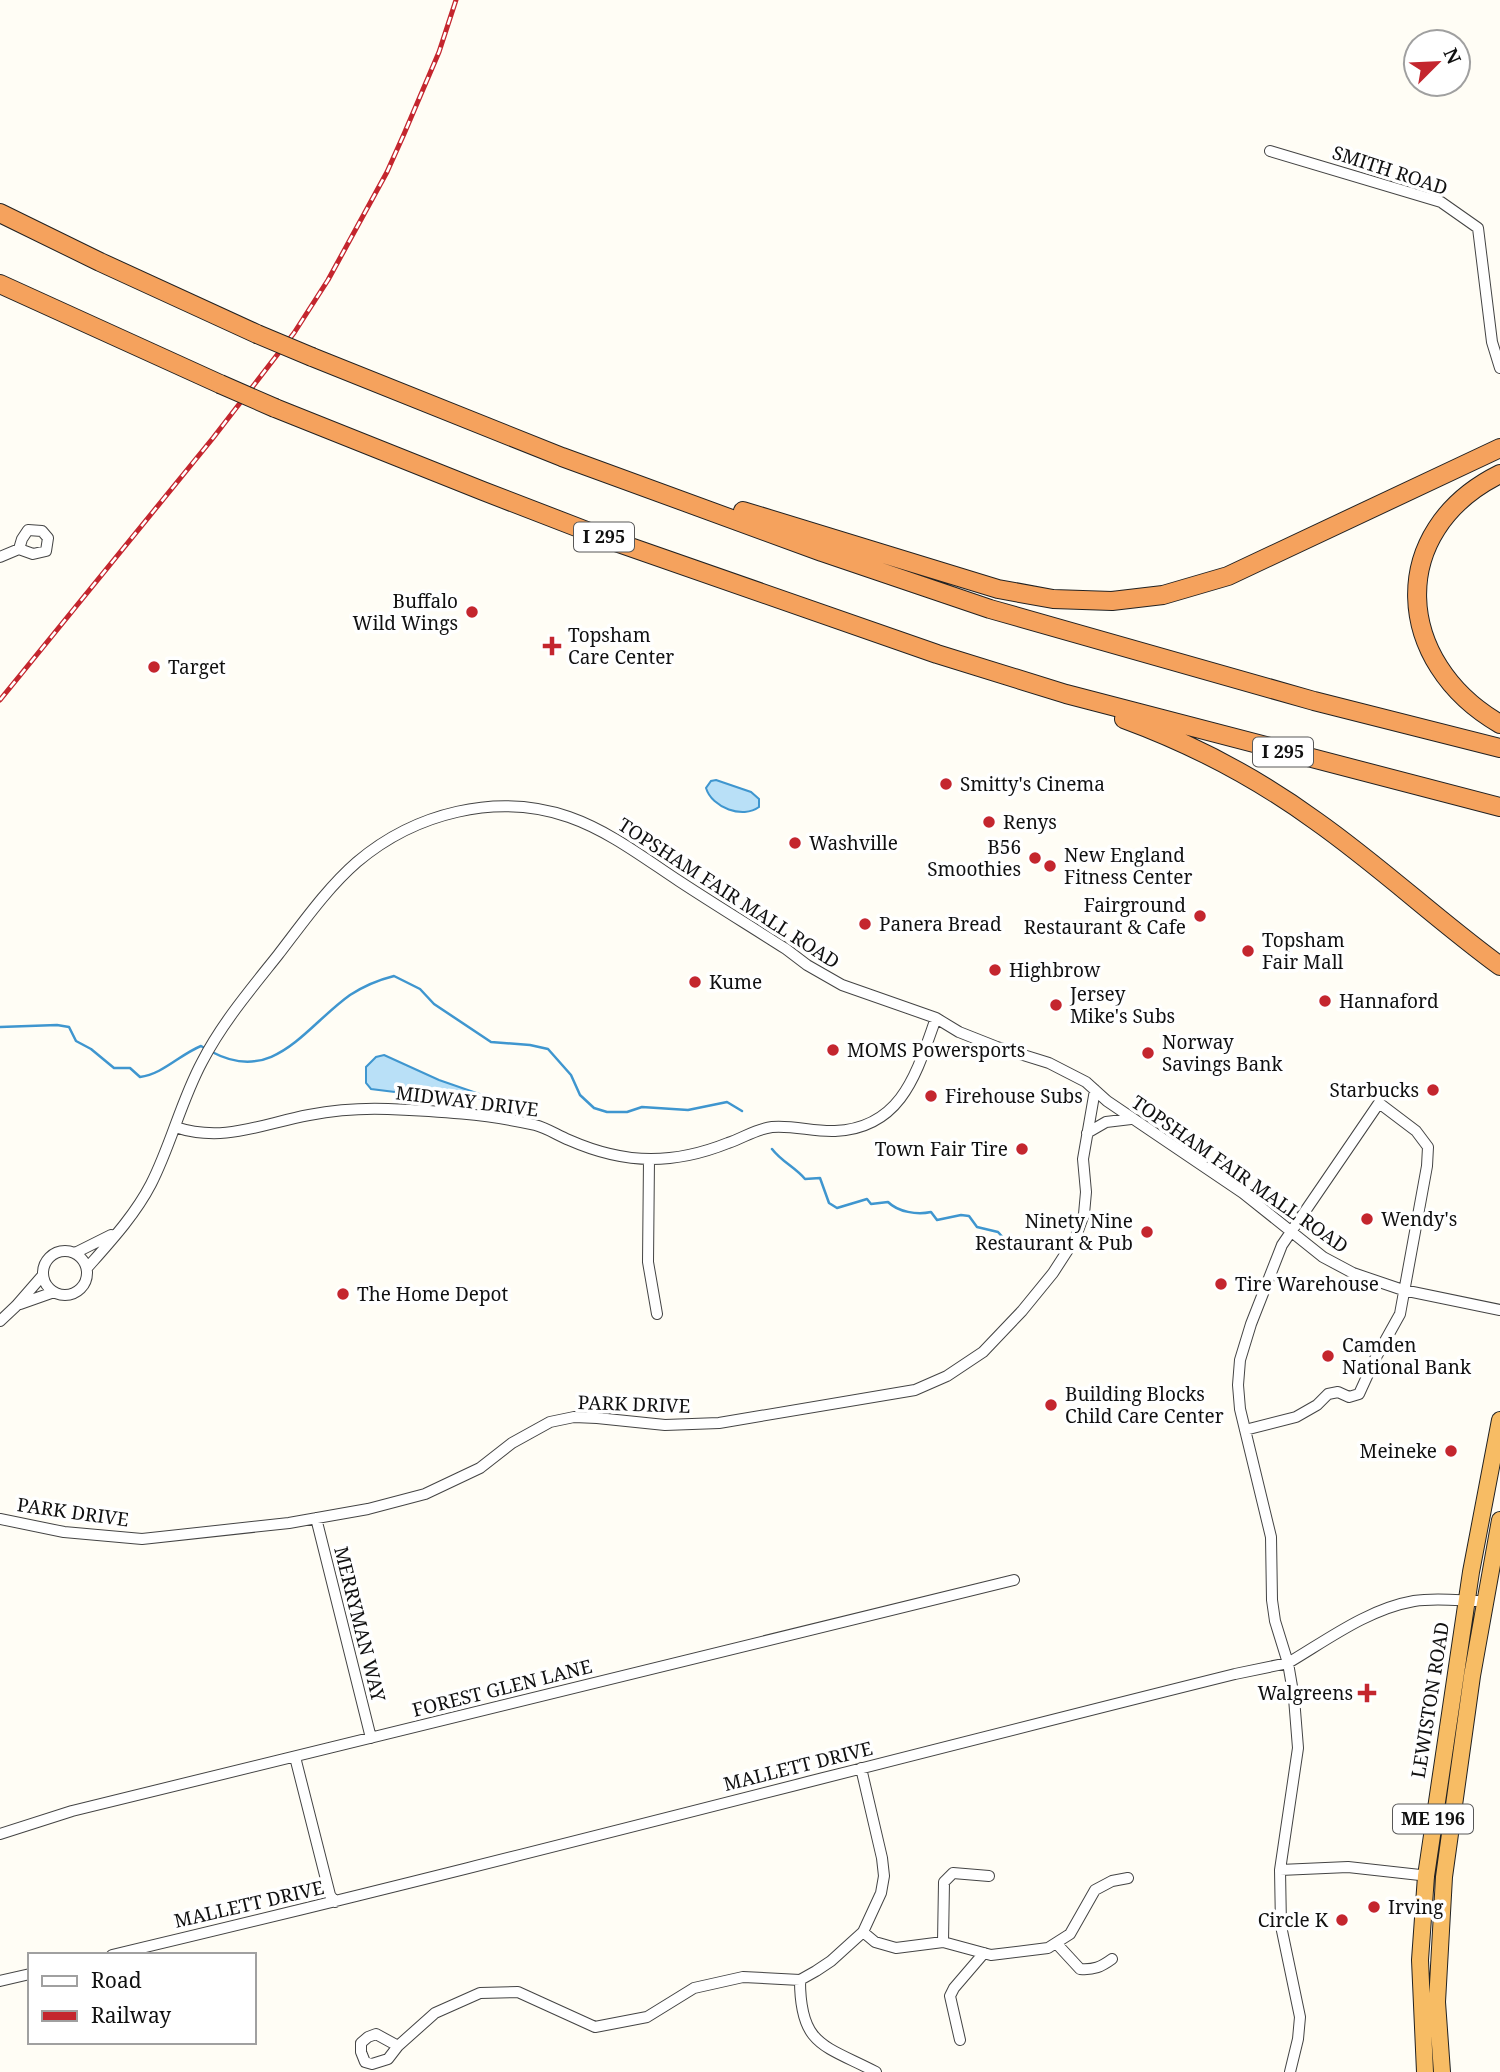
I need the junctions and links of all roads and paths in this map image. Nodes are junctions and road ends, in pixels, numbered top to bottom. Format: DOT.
graph roads {
  1 [pos="1270,151"];
  2 [pos="0,212"];
  3 [pos="0,284"];
  4 [pos="1500,368"];
  5 [pos="1500,448"];
  6 [pos="1500,474"];
  7 [pos="665,494"];
  8 [pos="19,549"];
  9 [pos="0,556"];
  10 [pos="1066,694"];
  11 [pos="1500,724"];
  12 [pos="1500,748"];
  13 [pos="1500,807"];
  14 [pos="1500,966"];
  15 [pos="936,1018"];
  16 [pos="1095,1090"];
  17 [pos="1131,1119"];
  18 [pos="175,1127"];
  19 [pos="1087,1133"];
  20 [pos="649,1159"];
  21 [pos="1292,1230"];
  22 [pos="117,1231"];
  23 [pos="75,1253"];
  24 [pos="87,1268"];
  25 [pos="43,1275"];
  26 [pos="1403,1290"];
  27 [pos="54,1292"];
  28 [pos="16,1306"];
  29 [pos="1500,1310"];
  30 [pos="657,1314"];
  31 [pos="0,1321"];
  32 [pos="1500,1420"];
  33 [pos="1245,1430"];
  34 [pos="316,1518"];
  35 [pos="0,1519"];
  36 [pos="1500,1520"];
  37 [pos="1014,1580"];
  38 [pos="1466,1601"];
  39 [pos="1484,1601"];
  40 [pos="1287,1663"];
  41 [pos="371,1738"];
  42 [pos="295,1757"];
  43 [pos="861,1768"];
  44 [pos="0,1834"];
  45 [pos="1280,1870"];
  46 [pos="989,1876"];
  47 [pos="1426,1876"];
  48 [pos="1128,1878"];
  49 [pos="1444,1878"];
  50 [pos="335,1902"];
  51 [pos="863,1932"];
  52 [pos="943,1942"];
  53 [pos="1056,1943"];
  54 [pos="120,1953"];
  55 [pos="984,1953"];
  56 [pos="1112,1959"];
  57 [pos="28,1974"];
  58 [pos="800,1980"];
  59 [pos="0,1981"];
  60 [pos="960,2040"];
  61 [pos="398,2046"];
  62 [pos="876,2072"];
  63 [pos="1290,2072"];
  64 [pos="1425,2072"];
  65 [pos="1442,2072"];
  1 -- 4 [label="street, SMITH ROAD"];
  2 -- 7 [label="highway, bridge"];
  3 -- 10 [label="highway, I 295, bridge"];
  5 -- 7 [label="highway"];
  6 -- 11 [label="highway"];
  7 -- 12 [label="highway"];
  8 -- 9 [label="street"];
  10 -- 13 [label="highway, I 295"];
  10 -- 14 [label="highway"];
  15 -- 16 [label="street, TOPSHAM FAIR MALL ROAD"];
  15 -- 18 [label="street, TOPSHAM FAIR MALL ROAD"];
  15 -- 20 [label="street, MIDWAY DRIVE"];
  16 -- 17 [label="street, TOPSHAM FAIR MALL ROAD"];
  16 -- 19 [label="street, PARK DRIVE"];
  17 -- 19 [label="street"];
  17 -- 21 [label="street, TOPSHAM FAIR MALL ROAD"];
  18 -- 20 [label="street, MIDWAY DRIVE"];
  18 -- 22 [label="street, TOPSHAM FAIR MALL ROAD"];
  19 -- 34 [label="street, PARK DRIVE"];
  20 -- 30 [label="street"];
  21 -- 26 [label="street, TOPSHAM FAIR MALL ROAD"];
  21 -- 26 [label="street"];
  21 -- 33 [label="street"];
  22 -- 23 [label="street, TOPSHAM FAIR MALL ROAD"];
  22 -- 24 [label="street, TOPSHAM FAIR MALL ROAD"];
  23 -- 24 [label="street"];
  23 -- 25 [label="street"];
  24 -- 27 [label="street"];
  25 -- 27 [label="street"];
  25 -- 28 [label="street"];
  26 -- 29 [label="street, TOPSHAM FAIR MALL ROAD"];
  26 -- 33 [label="street"];
  27 -- 28 [label="street"];
  28 -- 31 [label="street"];
  32 -- 38 [label="highway, LEWISTON ROAD / ME 196"];
  33 -- 40 [label="street"];
  34 -- 35 [label="street, PARK DRIVE"];
  34 -- 41 [label="street, MERRYMAN WAY"];
  36 -- 39 [label="highway, LEWISTON ROAD / ME 196"];
  37 -- 41 [label="street, FOREST GLEN LANE"];
  38 -- 39 [label="street, MALLETT DRIVE"];
  38 -- 40 [label="street, MALLETT DRIVE"];
  38 -- 47 [label="highway, LEWISTON ROAD / ME 196"];
  39 -- 49 [label="highway, LEWISTON ROAD / ME 196"];
  40 -- 43 [label="street, MALLETT DRIVE"];
  40 -- 45 [label="street"];
  41 -- 42 [label="street, FOREST GLEN LANE"];
  42 -- 44 [label="street, FOREST GLEN LANE"];
  42 -- 50 [label="street"];
  43 -- 50 [label="street, MALLETT DRIVE"];
  43 -- 51 [label="street"];
  45 -- 47 [label="street"];
  45 -- 63 [label="street"];
  46 -- 52 [label="street"];
  47 -- 49 [label="street"];
  47 -- 64 [label="highway, LEWISTON ROAD / ME 196"];
  48 -- 53 [label="street"];
  49 -- 65 [label="highway, LEWISTON ROAD / ME 196"];
  50 -- 54 [label="street, MALLETT DRIVE"];
  51 -- 52 [label="street"];
  51 -- 58 [label="street"];
  52 -- 55 [label="street"];
  53 -- 55 [label="street"];
  53 -- 56 [label="street"];
  55 -- 60 [label="street"];
  57 -- 59 [label="street"];
  58 -- 61 [label="street"];
  58 -- 62 [label="street"];
}
